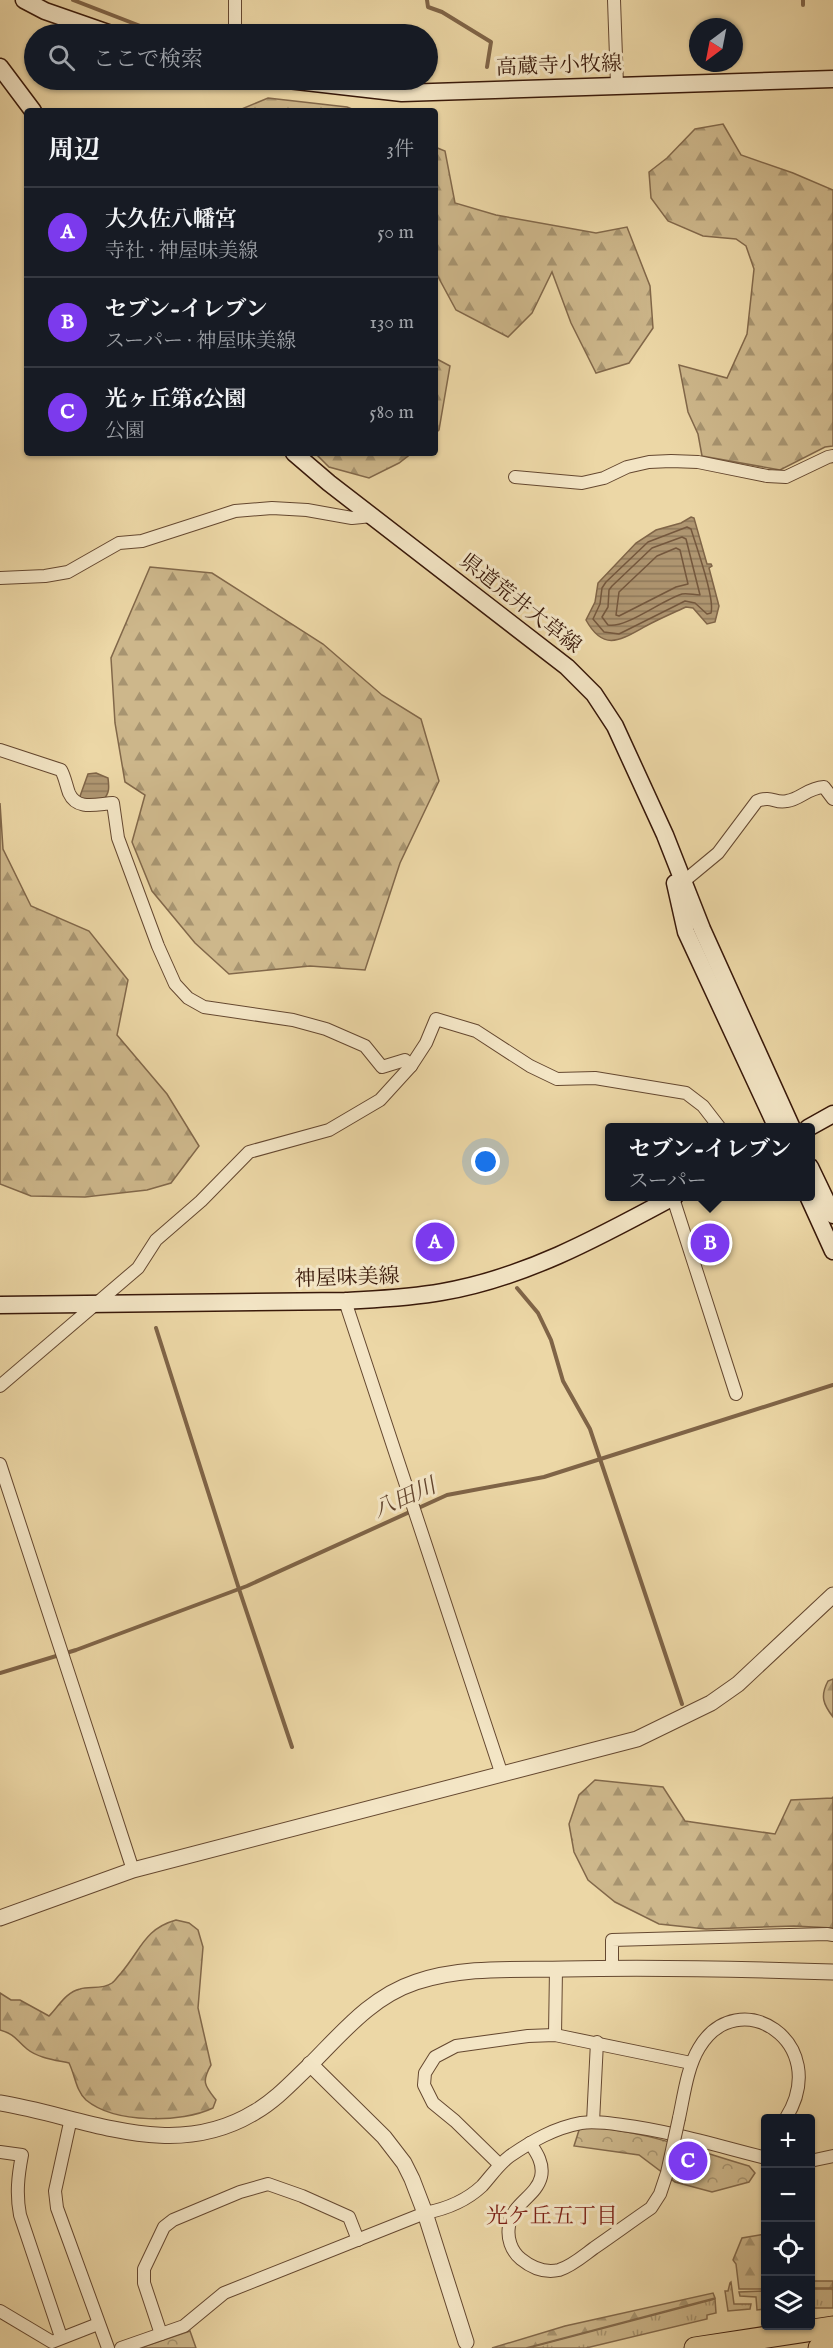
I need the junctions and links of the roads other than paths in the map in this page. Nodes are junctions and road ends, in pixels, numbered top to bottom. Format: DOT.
graph roads {
  1 [pos="24,0"];
  2 [pos="235,0"];
  3 [pos="614,0"];
  4 [pos="82,24"];
  5 [pos="235,24"];
  6 [pos="0,67"];
  7 [pos="833,79"];
  8 [pos="617,85"];
  9 [pos="376,90"];
  10 [pos="31,108"];
  11 [pos="298,456"];
  12 [pos="833,456"];
  13 [pos="515,477"];
  14 [pos="372,516"];
  15 [pos="0,578"];
  16 [pos="0,750"];
  17 [pos="833,800"];
  18 [pos="665,835"];
  19 [pos="682,882"];
  20 [pos="411,1066"];
  21 [pos="833,1114"];
  22 [pos="716,1123"];
  23 [pos="775,1123"];
  24 [pos="790,1123"];
  25 [pos="815,1124"];
  26 [pos="815,1177"];
  27 [pos="666,1201"];
  28 [pos="675,1201"];
  29 [pos="810,1201"];
  30 [pos="833,1215"];
  31 [pos="833,1251"];
  32 [pos="345,1301"];
  33 [pos="0,1305"];
  34 [pos="95,1305"];
  35 [pos="0,1386"];
  36 [pos="736,1394"];
  37 [pos="0,1464"];
  38 [pos="833,1595"];
  39 [pos="502,1775"];
  40 [pos="133,1870"];
  41 [pos="0,1918"];
  42 [pos="833,1935"];
  43 [pos="612,1968"];
  44 [pos="556,1969"];
  45 [pos="833,1972"];
  46 [pos="555,2035"];
  47 [pos="597,2042"];
  48 [pos="691,2063"];
  49 [pos="310,2064"];
  50 [pos="0,2103"];
  51 [pos="788,2114"];
  52 [pos="70,2118"];
  53 [pos="593,2122"];
  54 [pos="530,2143"];
  55 [pos="0,2152"];
  56 [pos="833,2156"];
  57 [pos="761,2157"];
  58 [pos="815,2160"];
  59 [pos="499,2164"];
  60 [pos="424,2213"];
  61 [pos="358,2240"];
  62 [pos="0,2311"];
  63 [pos="98,2324"];
  64 [pos="833,2327"];
  65 [pos="161,2334"];
  66 [pos="61,2337"];
  67 [pos="466,2342"];
  68 [pos="833,2347"];
  69 [pos="108,2348"];
  70 [pos="121,2348"];
  71 [pos="695,2348"];
  72 [pos="819,2348"];
  1 -- 4 [label="main road"];
  2 -- 5 [label="street"];
  3 -- 8 [label="street"];
  6 -- 10 [label="main road"];
  7 -- 8 [label="main road, 高蔵寺小牧線"];
  8 -- 9 [label="main road, 高蔵寺小牧線"];
  11 -- 14 [label="main road, 県道荒井大草線"];
  12 -- 13 [label="street"];
  14 -- 15 [label="street"];
  14 -- 18 [label="main road, 県道荒井大草線"];
  16 -- 20 [label="street"];
  17 -- 19 [label="street"];
  18 -- 19 [label="main road, 県道荒井大草線"];
  18 -- 23 [label="main road, 県道荒井大草線"];
  19 -- 24 [label="main road, 県道荒井大草線"];
  20 -- 22 [label="street"];
  20 -- 34 [label="street"];
  21 -- 25 [label="main road"];
  26 -- 30 [label="main road"];
  27 -- 32 [label="main road, 神屋味美線"];
  28 -- 36 [label="street"];
  29 -- 31 [label="main road"];
  32 -- 34 [label="main road, 神屋味美線"];
  32 -- 39 [label="street"];
  33 -- 34 [label="main road, 神屋味美線"];
  34 -- 35 [label="street"];
  37 -- 40 [label="street"];
  38 -- 39 [label="street"];
  39 -- 40 [label="street"];
  40 -- 41 [label="street"];
  42 -- 43 [label="street"];
  43 -- 44 [label="street"];
  43 -- 45 [label="street"];
  44 -- 46 [label="street"];
  44 -- 49 [label="street"];
  46 -- 47 [label="street"];
  46 -- 59 [label="street"];
  47 -- 48 [label="street"];
  47 -- 53 [label="street"];
  48 -- 51 [label="street"];
  48 -- 54 [label="street, bridge"];
  49 -- 52 [label="street"];
  49 -- 60 [label="street"];
  50 -- 52 [label="street"];
  52 -- 63 [label="street"];
  53 -- 54 [label="street"];
  53 -- 57 [label="street"];
  54 -- 59 [label="street"];
  55 -- 66 [label="street"];
  56 -- 58 [label="street"];
  59 -- 60 [label="street"];
  60 -- 61 [label="street"];
  60 -- 67 [label="street"];
  61 -- 65 [label="street"];
  61 -- 65 [label="street"];
  62 -- 66 [label="street"];
  63 -- 66 [label="street"];
  63 -- 69 [label="street"];
  64 -- 71 [label="highway"];
  65 -- 70 [label="street"];
  68 -- 72 [label="highway"];
}
